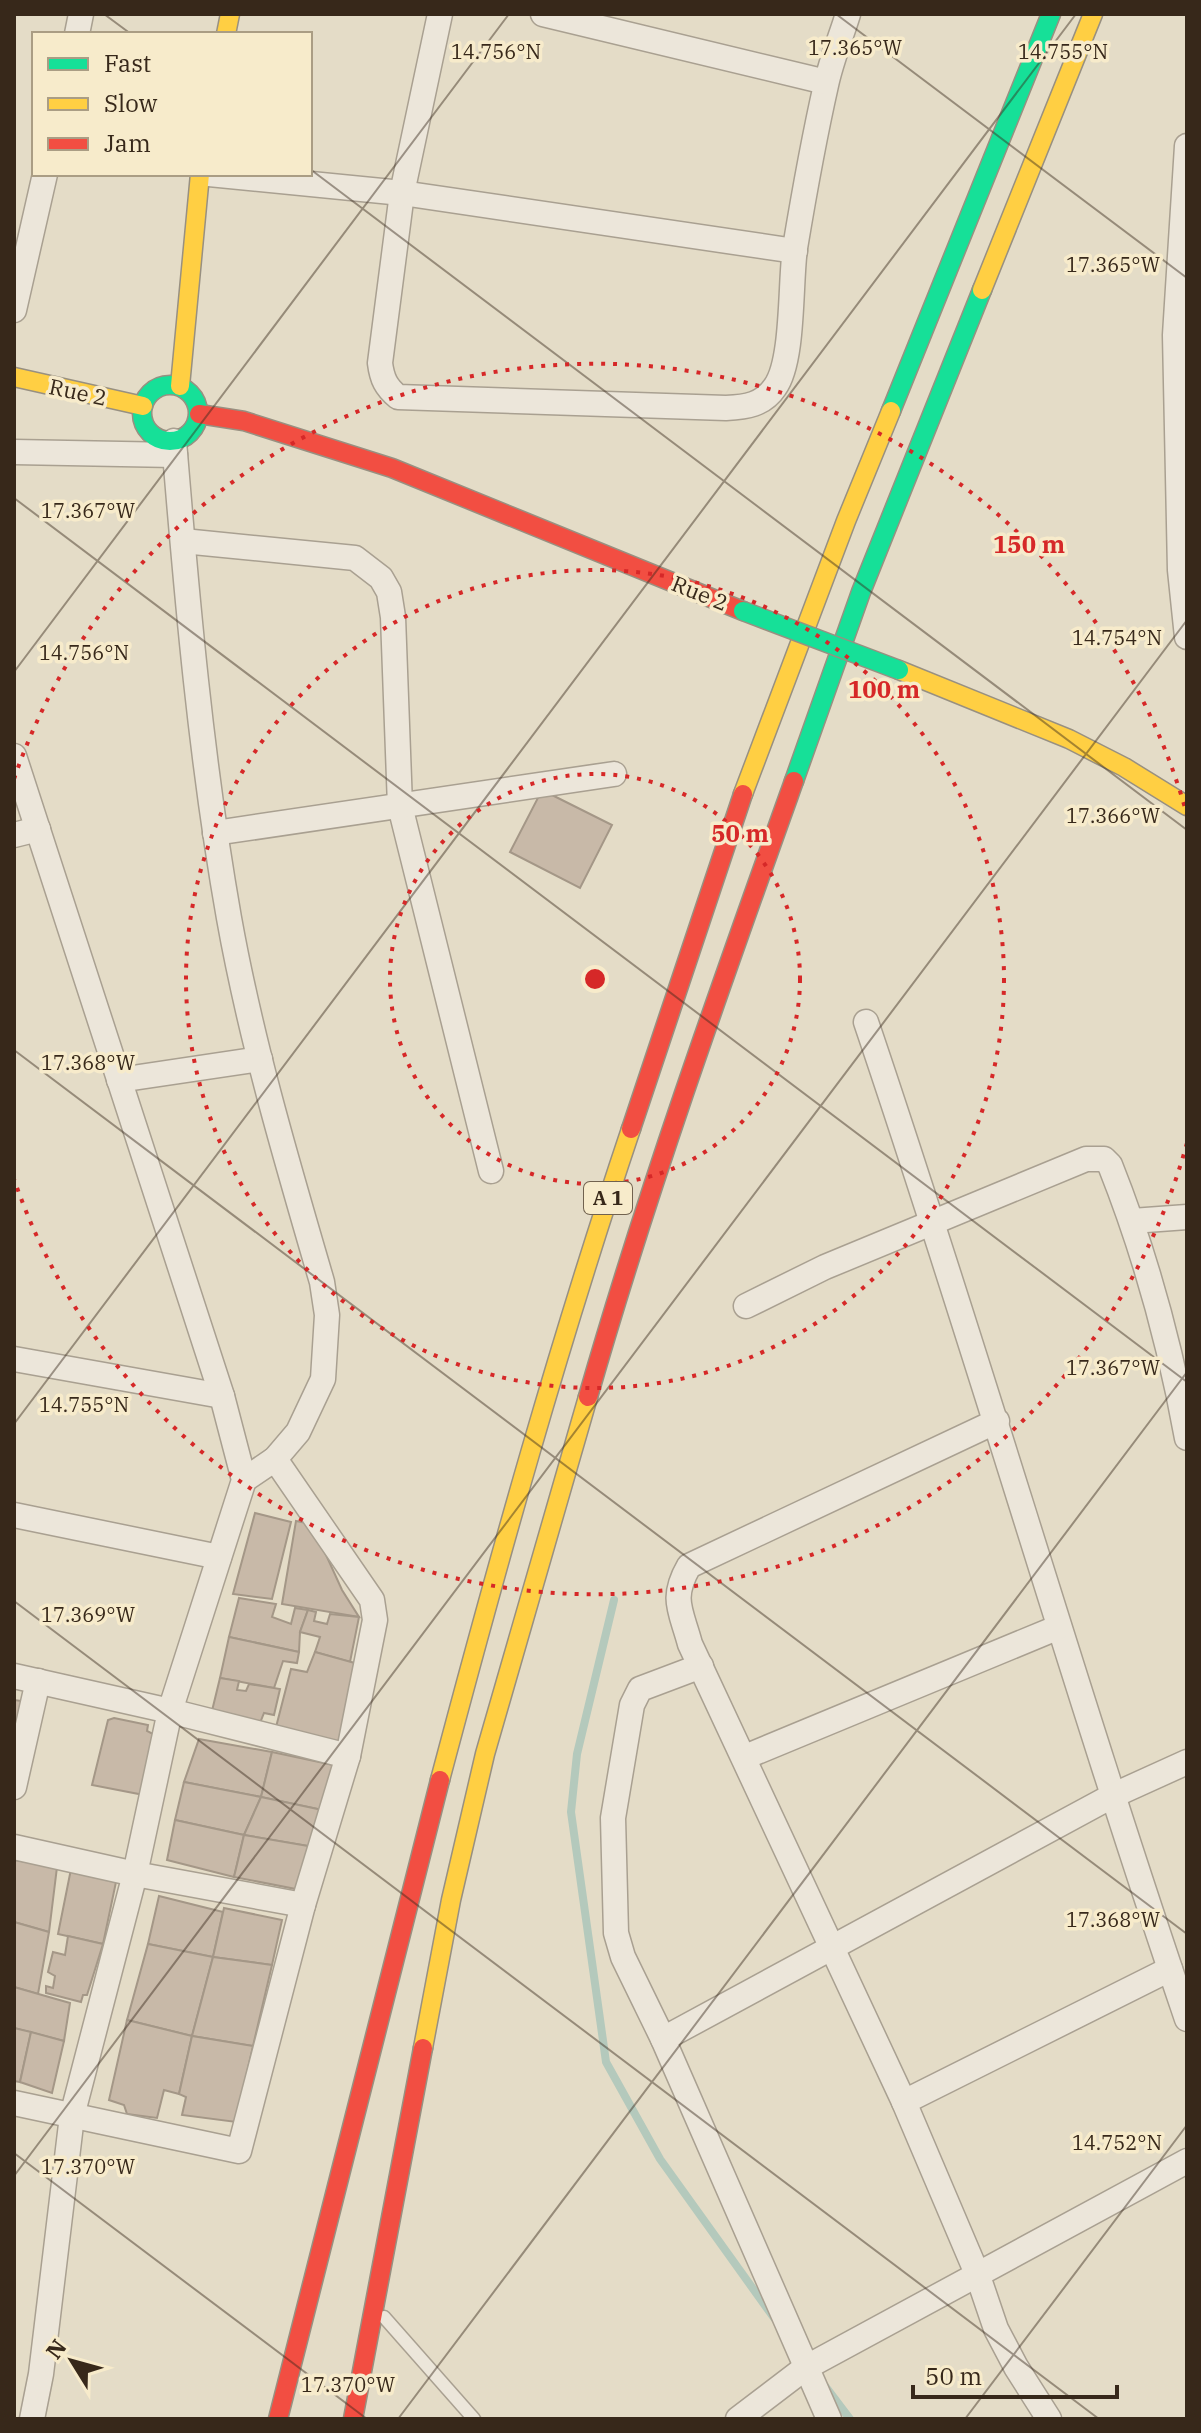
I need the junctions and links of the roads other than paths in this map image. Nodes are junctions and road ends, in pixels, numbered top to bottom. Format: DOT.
graph roads {
  1 [pos="440,14"];
  2 [pos="543,14"];
  3 [pos="848,14"];
  4 [pos="1051,14"];
  5 [pos="1093,14"];
  6 [pos="826,82"];
  7 [pos="1187,146"];
  8 [pos="45,176"];
  9 [pos="200,176"];
  10 [pos="229,176"];
  11 [pos="1185,191"];
  12 [pos="402,193"];
  13 [pos="795,251"];
  14 [pos="14,310"];
  15 [pos="1181,334"];
  16 [pos="14,377"];
  17 [pos="180,386"];
  18 [pos="143,406"];
  19 [pos="199,414"];
  20 [pos="174,448"];
  21 [pos="14,452"];
  22 [pos="1182,487"];
  23 [pos="183,541"];
  24 [pos="1186,630"];
  25 [pos="14,756"];
  26 [pos="614,774"];
  27 [pos="400,806"];
  28 [pos="1187,806"];
  29 [pos="26,832"];
  30 [pos="215,833"];
  31 [pos="866,1022"];
  32 [pos="260,1059"];
  33 [pos="119,1080"];
  34 [pos="491,1171"];
  35 [pos="1187,1217"];
  36 [pos="1132,1221"];
  37 [pos="934,1223"];
  38 [pos="746,1306"];
  39 [pos="1178,1352"];
  40 [pos="14,1359"];
  41 [pos="222,1396"];
  42 [pos="997,1421"];
  43 [pos="1187,1438"];
  44 [pos="275,1459"];
  45 [pos="244,1480"];
  46 [pos="14,1515"];
  47 [pos="219,1557"];
  48 [pos="1059,1627"];
  49 [pos="701,1666"];
  50 [pos="26,1679"];
  51 [pos="170,1711"];
  52 [pos="348,1756"];
  53 [pos="745,1757"];
  54 [pos="1187,1762"];
  55 [pos="14,1787"];
  56 [pos="1112,1796"];
  57 [pos="14,1847"];
  58 [pos="135,1874"];
  59 [pos="303,1905"];
  60 [pos="833,1948"];
  61 [pos="1170,1969"];
  62 [pos="1187,2019"];
  63 [pos="663,2039"];
  64 [pos="904,2102"];
  65 [pos="14,2103"];
  66 [pos="72,2116"];
  67 [pos="1187,2161"];
  68 [pos="978,2276"];
  69 [pos="373,2304"];
  70 [pos="805,2368"];
  71 [pos="461,2402"];
  72 [pos="32,2419"];
  73 [pos="278,2419"];
  74 [pos="353,2419"];
  75 [pos="459,2419"];
  76 [pos="474,2419"];
  77 [pos="738,2419"];
  78 [pos="829,2419"];
  79 [pos="1049,2419"];
  1 -- 12 [label="street"];
  2 -- 6 [label="street"];
  3 -- 6 [label="street"];
  4 -- 73 [label="main road, A 1"];
  5 -- 69 [label="main road, A 1"];
  6 -- 13 [label="street"];
  7 -- 11 [label="street"];
  8 -- 14 [label="street"];
  9 -- 17 [label="main road"];
  10 -- 12 [label="street"];
  11 -- 15 [label="street"];
  12 -- 13 [label="street"];
  12 -- 13 [label="street"];
  15 -- 22 [label="street"];
  16 -- 18 [label="main road, Rue 2"];
  17 -- 18 [label="main road"];
  17 -- 19 [label="main road"];
  18 -- 20 [label="main road"];
  19 -- 20 [label="main road"];
  19 -- 28 [label="main road, Rue 2, bridge"];
  20 -- 21 [label="street"];
  20 -- 23 [label="street"];
  22 -- 24 [label="street"];
  23 -- 27 [label="street"];
  23 -- 30 [label="street"];
  25 -- 29 [label="street"];
  26 -- 27 [label="street"];
  27 -- 30 [label="street"];
  27 -- 34 [label="street"];
  29 -- 33 [label="street"];
  30 -- 32 [label="street"];
  31 -- 37 [label="street"];
  32 -- 33 [label="street"];
  32 -- 44 [label="street"];
  33 -- 41 [label="street"];
  35 -- 36 [label="street"];
  36 -- 37 [label="street"];
  36 -- 39 [label="street"];
  37 -- 38 [label="street"];
  37 -- 42 [label="street"];
  39 -- 43 [label="street"];
  40 -- 41 [label="street"];
  41 -- 45 [label="street"];
  42 -- 48 [label="street"];
  42 -- 49 [label="street"];
  44 -- 45 [label="street"];
  44 -- 52 [label="street"];
  45 -- 47 [label="street"];
  46 -- 47 [label="street"];
  47 -- 51 [label="street"];
  48 -- 53 [label="street"];
  48 -- 56 [label="street"];
  49 -- 53 [label="street"];
  49 -- 63 [label="street"];
  50 -- 51 [label="street"];
  50 -- 55 [label="street"];
  51 -- 52 [label="street"];
  51 -- 58 [label="street"];
  52 -- 59 [label="street"];
  53 -- 60 [label="street"];
  54 -- 56 [label="street"];
  56 -- 60 [label="street"];
  56 -- 61 [label="street"];
  57 -- 58 [label="street"];
  58 -- 59 [label="street"];
  58 -- 66 [label="street"];
  59 -- 66 [label="street"];
  60 -- 63 [label="street"];
  60 -- 64 [label="street"];
  61 -- 62 [label="street"];
  61 -- 64 [label="street"];
  63 -- 70 [label="street"];
  64 -- 68 [label="street"];
  65 -- 66 [label="street"];
  66 -- 72 [label="street"];
  67 -- 68 [label="street"];
  68 -- 70 [label="street"];
  68 -- 79 [label="street"];
  69 -- 71 [label="lane"];
  69 -- 74 [label="main road, A 1"];
  70 -- 77 [label="street"];
  70 -- 78 [label="street"];
  71 -- 75 [label="lane"];
  71 -- 76 [label="lane"];
}
